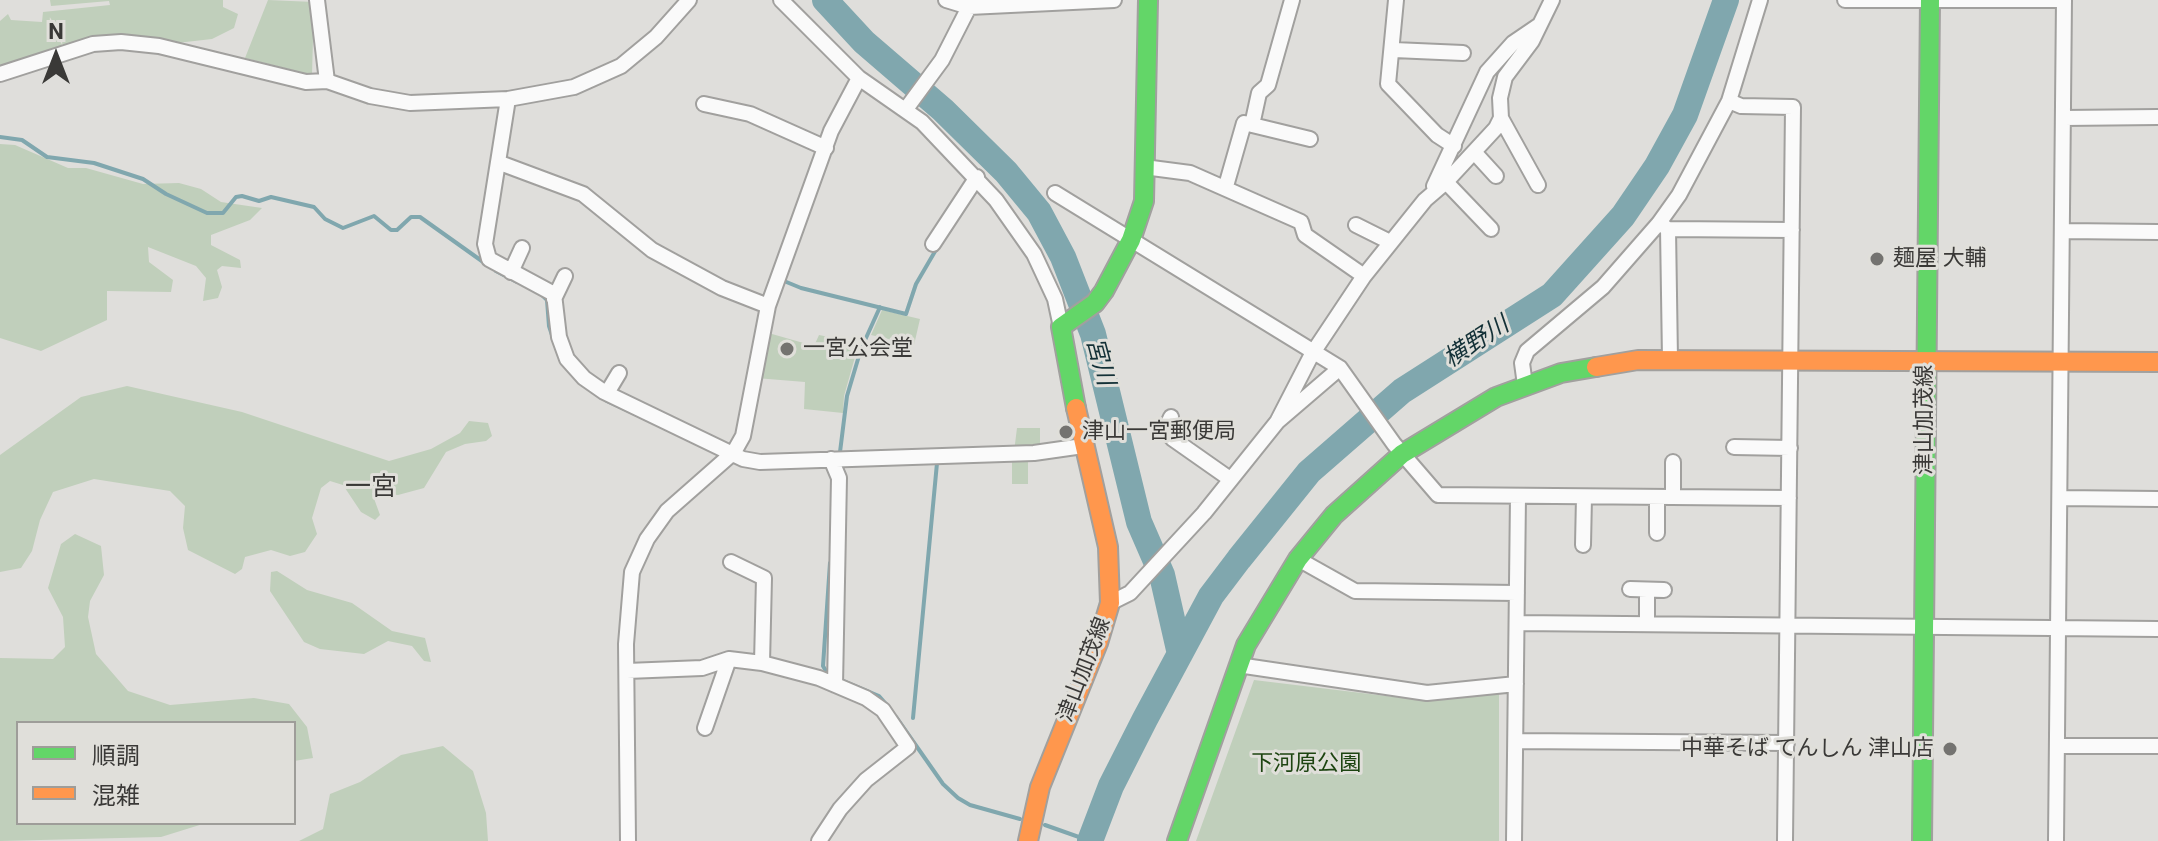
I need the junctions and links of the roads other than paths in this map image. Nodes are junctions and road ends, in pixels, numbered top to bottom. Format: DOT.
graph roads {
  1 [pos="317,0"];
  2 [pos="689,0"];
  3 [pos="781,0"];
  4 [pos="946,0"];
  5 [pos="1114,0"];
  6 [pos="1148,0"];
  7 [pos="1292,0"];
  8 [pos="1396,0"];
  9 [pos="1552,0"];
  10 [pos="1760,0"];
  11 [pos="1845,0"];
  12 [pos="1930,0"];
  13 [pos="2064,0"];
  14 [pos="990,3"];
  15 [pos="969,7"];
  16 [pos="1541,24"];
  17 [pos="1394,50"];
  18 [pos="1463,53"];
  19 [pos="0,74"];
  20 [pos="859,78"];
  21 [pos="327,81"];
  22 [pos="1478,92"];
  23 [pos="508,99"];
  24 [pos="1500,100"];
  25 [pos="1729,101"];
  26 [pos="704,104"];
  27 [pos="906,109"];
  28 [pos="2158,117"];
  29 [pos="1501,118"];
  30 [pos="2064,118"];
  31 [pos="1252,125"];
  32 [pos="1310,139"];
  33 [pos="1454,146"];
  34 [pos="826,148"];
  35 [pos="1475,153"];
  36 [pos="500,163"];
  37 [pos="1144,167"];
  38 [pos="1496,176"];
  39 [pos="977,177"];
  40 [pos="1446,182"];
  41 [pos="1538,185"];
  42 [pos="1226,186"];
  43 [pos="1055,193"];
  44 [pos="1425,200"];
  45 [pos="1356,225"];
  46 [pos="1664,226"];
  47 [pos="1491,229"];
  48 [pos="1792,230"];
  49 [pos="2064,231"];
  50 [pos="2158,232"];
  51 [pos="1131,240"];
  52 [pos="1390,242"];
  53 [pos="933,244"];
  54 [pos="522,248"];
  55 [pos="511,272"];
  56 [pos="565,276"];
  57 [pos="1364,276"];
  58 [pos="554,299"];
  59 [pos="768,306"];
  60 [pos="1067,323"];
  61 [pos="1316,350"];
  62 [pos="1670,359"];
  63 [pos="1790,359"];
  64 [pos="1926,361"];
  65 [pos="2059,361"];
  66 [pos="2158,362"];
  67 [pos="1342,372"];
  68 [pos="619,373"];
  69 [pos="1525,385"];
  70 [pos="607,393"];
  71 [pos="1171,417"];
  72 [pos="1277,422"];
  73 [pos="1083,446"];
  74 [pos="1734,447"];
  75 [pos="1790,448"];
  76 [pos="1398,449"];
  77 [pos="730,455"];
  78 [pos="831,459"];
  79 [pos="1673,462"];
  80 [pos="1230,479"];
  81 [pos="1518,496"];
  82 [pos="1584,497"];
  83 [pos="1657,497"];
  84 [pos="1673,497"];
  85 [pos="1789,498"];
  86 [pos="2060,498"];
  87 [pos="2158,499"];
  88 [pos="1657,533"];
  89 [pos="1583,545"];
  90 [pos="1298,559"];
  91 [pos="731,562"];
  92 [pos="1630,589"];
  93 [pos="1647,590"];
  94 [pos="1664,590"];
  95 [pos="1517,593"];
  96 [pos="1110,603"];
  97 [pos="1517,623"];
  98 [pos="1647,624"];
  99 [pos="1788,627"];
  100 [pos="1924,627"];
  101 [pos="2057,629"];
  102 [pos="2158,629"];
  103 [pos="729,659"];
  104 [pos="762,663"];
  105 [pos="1238,665"];
  106 [pos="627,671"];
  107 [pos="834,680"];
  108 [pos="1516,684"];
  109 [pos="705,728"];
  110 [pos="1516,741"];
  111 [pos="1787,743"];
  112 [pos="2057,746"];
  113 [pos="2158,746"];
  114 [pos="628,841"];
  115 [pos="819,841"];
  116 [pos="1028,841"];
  117 [pos="1177,841"];
  118 [pos="1514,841"];
  119 [pos="1785,841"];
  120 [pos="1922,841"];
  121 [pos="2056,841"];
  1 -- 21 [label="street"];
  2 -- 23 [label="street"];
  3 -- 20 [label="street"];
  4 -- 15 [label="street"];
  5 -- 14 [label="street"];
  6 -- 37 [label="main road"];
  7 -- 31 [label="street"];
  8 -- 17 [label="street"];
  9 -- 16 [label="street"];
  10 -- 25 [label="street"];
  11 -- 12 [label="street"];
  12 -- 13 [label="street"];
  12 -- 64 [label="main road, 津山加茂線"];
  13 -- 30 [label="street"];
  14 -- 15 [label="street"];
  15 -- 27 [label="street"];
  16 -- 22 [label="street"];
  16 -- 24 [label="street"];
  17 -- 18 [label="street"];
  17 -- 33 [label="street"];
  19 -- 21 [label="street"];
  20 -- 27 [label="street"];
  20 -- 34 [label="street"];
  21 -- 23 [label="street"];
  22 -- 24 [label="street"];
  22 -- 33 [label="street"];
  23 -- 36 [label="street"];
  24 -- 29 [label="street"];
  25 -- 46 [label="street"];
  25 -- 48 [label="street"];
  26 -- 34 [label="street"];
  27 -- 39 [label="street"];
  28 -- 30 [label="street"];
  29 -- 35 [label="street"];
  29 -- 41 [label="street"];
  30 -- 49 [label="street"];
  31 -- 32 [label="street"];
  31 -- 42 [label="street"];
  33 -- 44 [label="street"];
  34 -- 59 [label="street"];
  35 -- 38 [label="street"];
  35 -- 40 [label="street"];
  36 -- 55 [label="street"];
  36 -- 59 [label="street"];
  37 -- 42 [label="street"];
  37 -- 51 [label="main road"];
  39 -- 53 [label="street"];
  39 -- 60 [label="street"];
  40 -- 44 [label="street"];
  40 -- 47 [label="street"];
  42 -- 57 [label="street"];
  43 -- 51 [label="street"];
  44 -- 52 [label="street"];
  45 -- 52 [label="street"];
  46 -- 48 [label="street"];
  46 -- 62 [label="street"];
  46 -- 69 [label="street"];
  48 -- 63 [label="street"];
  49 -- 50 [label="street"];
  49 -- 65 [label="street"];
  51 -- 60 [label="main road"];
  51 -- 61 [label="street"];
  52 -- 57 [label="street"];
  54 -- 55 [label="street"];
  55 -- 58 [label="street"];
  56 -- 58 [label="street"];
  57 -- 61 [label="street"];
  58 -- 70 [label="street"];
  59 -- 77 [label="street"];
  60 -- 73 [label="main road, 津山加茂線"];
  61 -- 67 [label="street"];
  61 -- 72 [label="street"];
  62 -- 63 [label="main road"];
  62 -- 69 [label="main road"];
  63 -- 64 [label="main road"];
  63 -- 75 [label="street"];
  64 -- 65 [label="main road"];
  64 -- 100 [label="main road, 津山加茂線"];
  65 -- 66 [label="main road"];
  65 -- 86 [label="street"];
  67 -- 72 [label="street"];
  67 -- 76 [label="street"];
  68 -- 70 [label="street"];
  69 -- 76 [label="main road"];
  70 -- 77 [label="street"];
  71 -- 80 [label="street"];
  72 -- 80 [label="street"];
  73 -- 78 [label="street"];
  73 -- 96 [label="main road, 津山加茂線"];
  74 -- 75 [label="street"];
  75 -- 85 [label="street"];
  76 -- 81 [label="street"];
  76 -- 90 [label="main road"];
  77 -- 78 [label="street"];
  77 -- 106 [label="street"];
  78 -- 107 [label="street"];
  79 -- 84 [label="street"];
  80 -- 96 [label="street"];
  81 -- 82 [label="street"];
  81 -- 95 [label="street"];
  82 -- 83 [label="street"];
  82 -- 89 [label="street"];
  83 -- 84 [label="street"];
  83 -- 88 [label="street"];
  84 -- 85 [label="street"];
  85 -- 99 [label="street"];
  86 -- 87 [label="street"];
  86 -- 101 [label="street"];
  90 -- 95 [label="street"];
  90 -- 105 [label="main road"];
  91 -- 104 [label="street"];
  92 -- 93 [label="street"];
  93 -- 94 [label="street"];
  93 -- 98 [label="street"];
  95 -- 97 [label="street"];
  96 -- 116 [label="main road, 津山加茂線"];
  97 -- 98 [label="street"];
  97 -- 108 [label="street"];
  98 -- 99 [label="street"];
  99 -- 100 [label="street"];
  99 -- 111 [label="street"];
  100 -- 101 [label="street"];
  100 -- 120 [label="main road, 津山加茂線"];
  101 -- 102 [label="street"];
  101 -- 112 [label="street"];
  103 -- 104 [label="street"];
  103 -- 106 [label="street"];
  103 -- 109 [label="street"];
  104 -- 107 [label="street"];
  105 -- 108 [label="street"];
  105 -- 117 [label="main road"];
  106 -- 114 [label="street"];
  107 -- 115 [label="street"];
  108 -- 110 [label="street"];
  110 -- 111 [label="street"];
  110 -- 118 [label="street"];
  111 -- 119 [label="street"];
  112 -- 113 [label="street"];
  112 -- 121 [label="street"];
}
